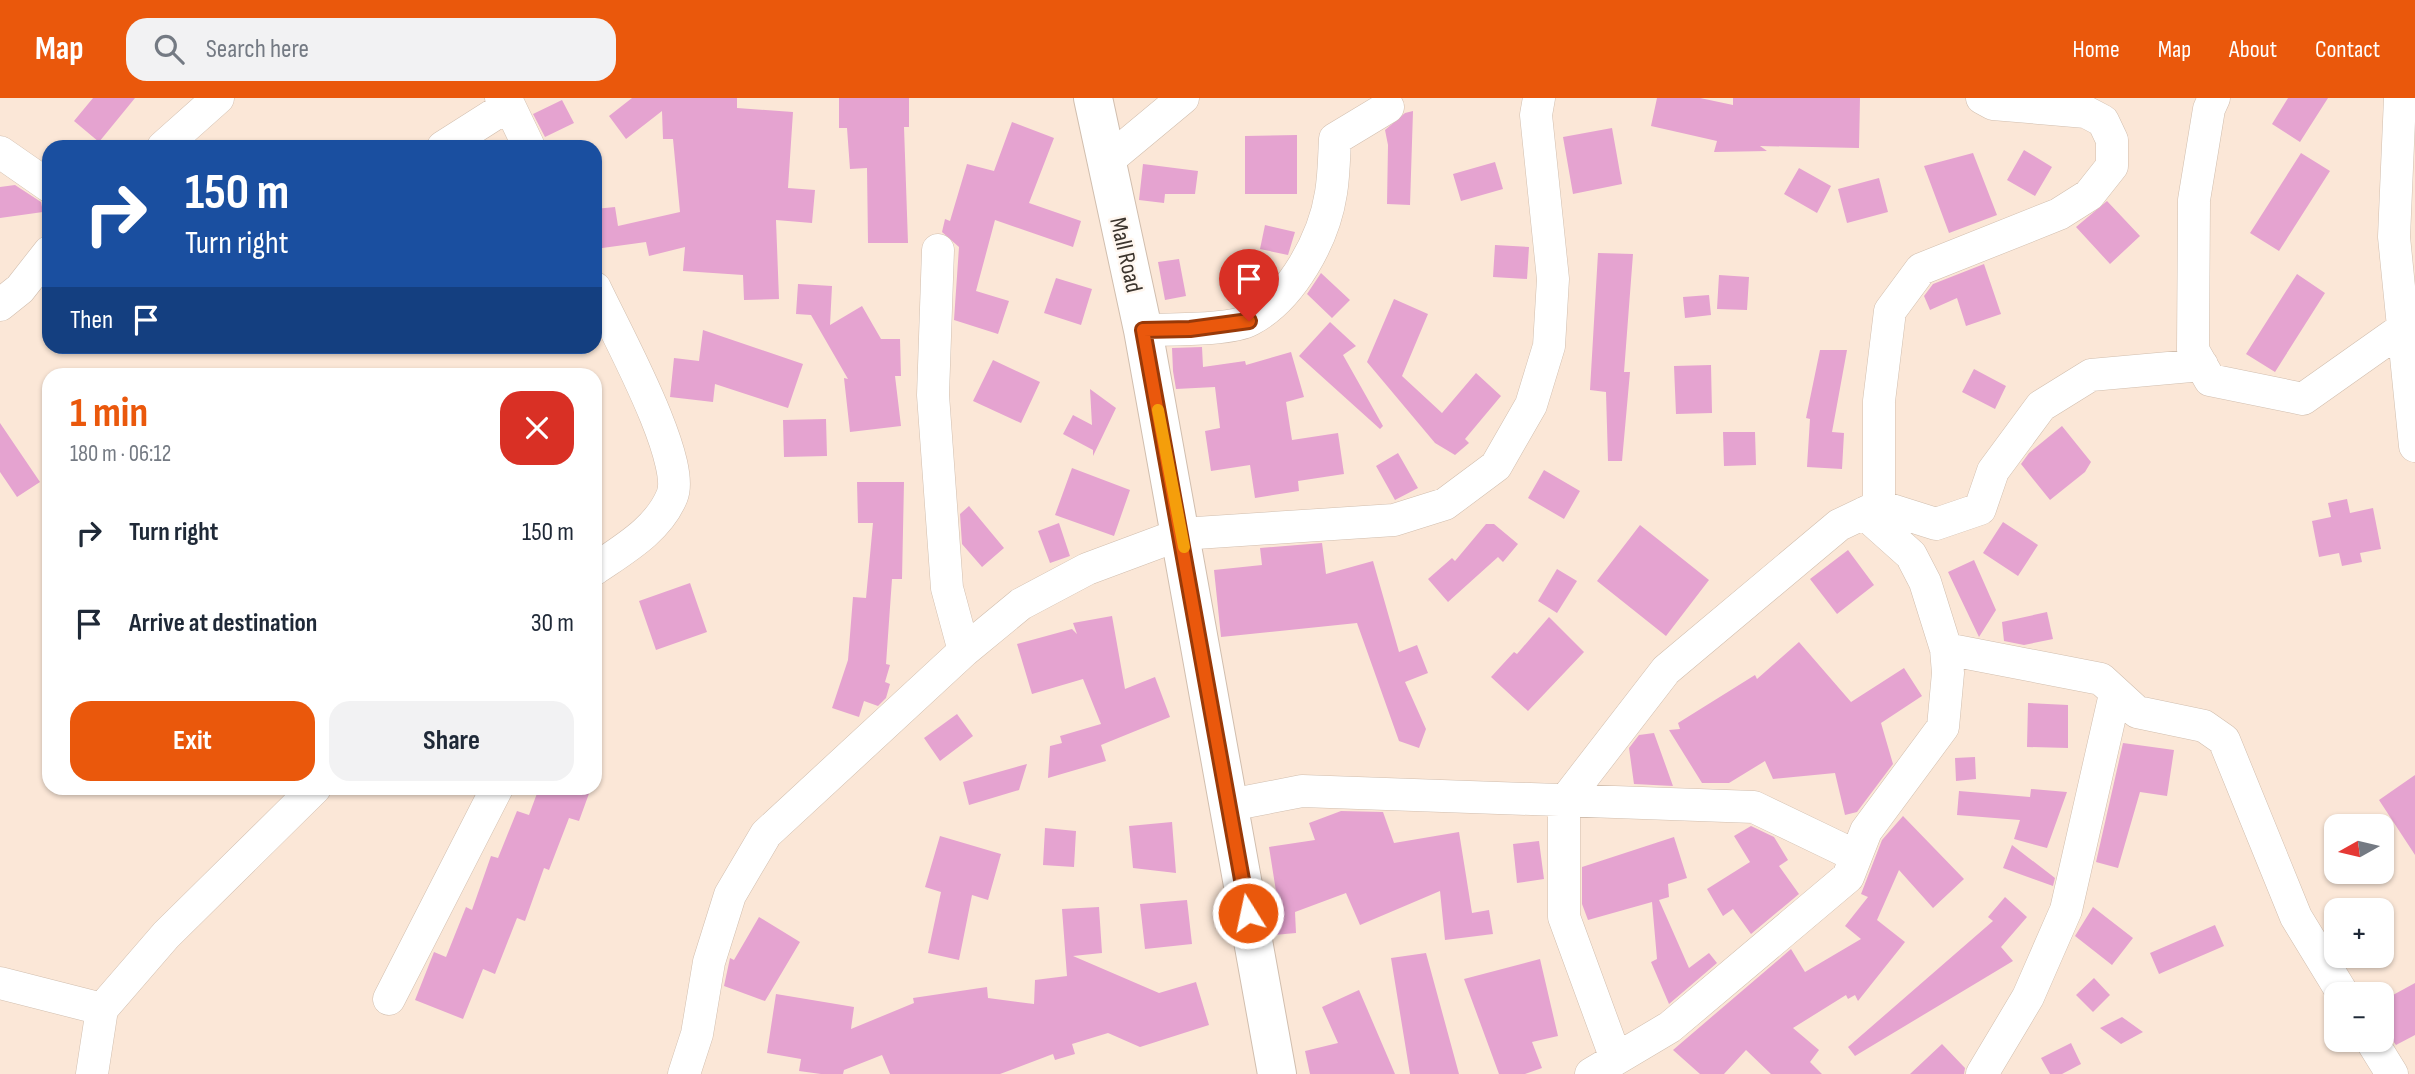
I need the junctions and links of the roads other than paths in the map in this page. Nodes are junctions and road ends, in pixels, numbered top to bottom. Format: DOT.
graph roads {
  1 [pos="218,98"];
  2 [pos="1093,98"];
  3 [pos="1183,98"];
  4 [pos="1539,98"];
  5 [pos="1982,98"];
  6 [pos="2214,98"];
  7 [pos="2400,98"];
  8 [pos="507,100"];
  9 [pos="1388,107"];
  10 [pos="171,140"];
  11 [pos="453,140"];
  12 [pos="525,140"];
  13 [pos="0,152"];
  14 [pos="1106,162"];
  15 [pos="42,181"];
  16 [pos="938,250"];
  17 [pos="42,261"];
  18 [pos="602,303"];
  19 [pos="0,305"];
  20 [pos="2402,329"];
  21 [pos="1143,330"];
  22 [pos="2202,365"];
  23 [pos="2415,446"];
  24 [pos="1871,510"];
  25 [pos="1181,534"];
  26 [pos="602,564"];
  27 [pos="1946,649"];
  28 [pos="964,651"];
  29 [pos="2115,694"];
  30 [pos="308,795"];
  31 [pos="493,795"];
  32 [pos="1564,802"];
  33 [pos="1230,805"];
  34 [pos="1856,856"];
  35 [pos="2336,982"];
  36 [pos="0,983"];
  37 [pos="389,999"];
  38 [pos="102,1009"];
  39 [pos="2378,1052"];
  40 [pos="1603,1067"];
  41 [pos="92,1074"];
  42 [pos="684,1074"];
  43 [pos="1277,1074"];
  44 [pos="1982,1074"];
  45 [pos="2392,1074"];
  1 -- 10 [label="street"];
  2 -- 14 [label="street, Mall Road"];
  3 -- 14 [label="street"];
  4 -- 25 [label="street"];
  5 -- 24 [label="street"];
  6 -- 22 [label="street"];
  7 -- 20 [label="street"];
  8 -- 11 [label="street"];
  8 -- 12 [label="street"];
  9 -- 21 [label="street"];
  13 -- 15 [label="street"];
  14 -- 21 [label="street, Mall Road"];
  16 -- 28 [label="street"];
  17 -- 19 [label="street"];
  18 -- 26 [label="street"];
  20 -- 22 [label="street"];
  20 -- 23 [label="street"];
  21 -- 25 [label="street, Mall Road"];
  22 -- 24 [label="street"];
  24 -- 27 [label="street"];
  24 -- 32 [label="street"];
  25 -- 28 [label="street"];
  25 -- 33 [label="street, Mall Road"];
  27 -- 29 [label="street"];
  27 -- 34 [label="street"];
  28 -- 42 [label="street"];
  29 -- 35 [label="street"];
  29 -- 44 [label="street"];
  30 -- 38 [label="street"];
  31 -- 37 [label="street"];
  32 -- 33 [label="street"];
  32 -- 34 [label="street"];
  32 -- 40 [label="street"];
  33 -- 43 [label="street, Mall Road"];
  34 -- 40 [label="street"];
  36 -- 38 [label="street"];
  38 -- 41 [label="street"];
  39 -- 45 [label="street"];
}
